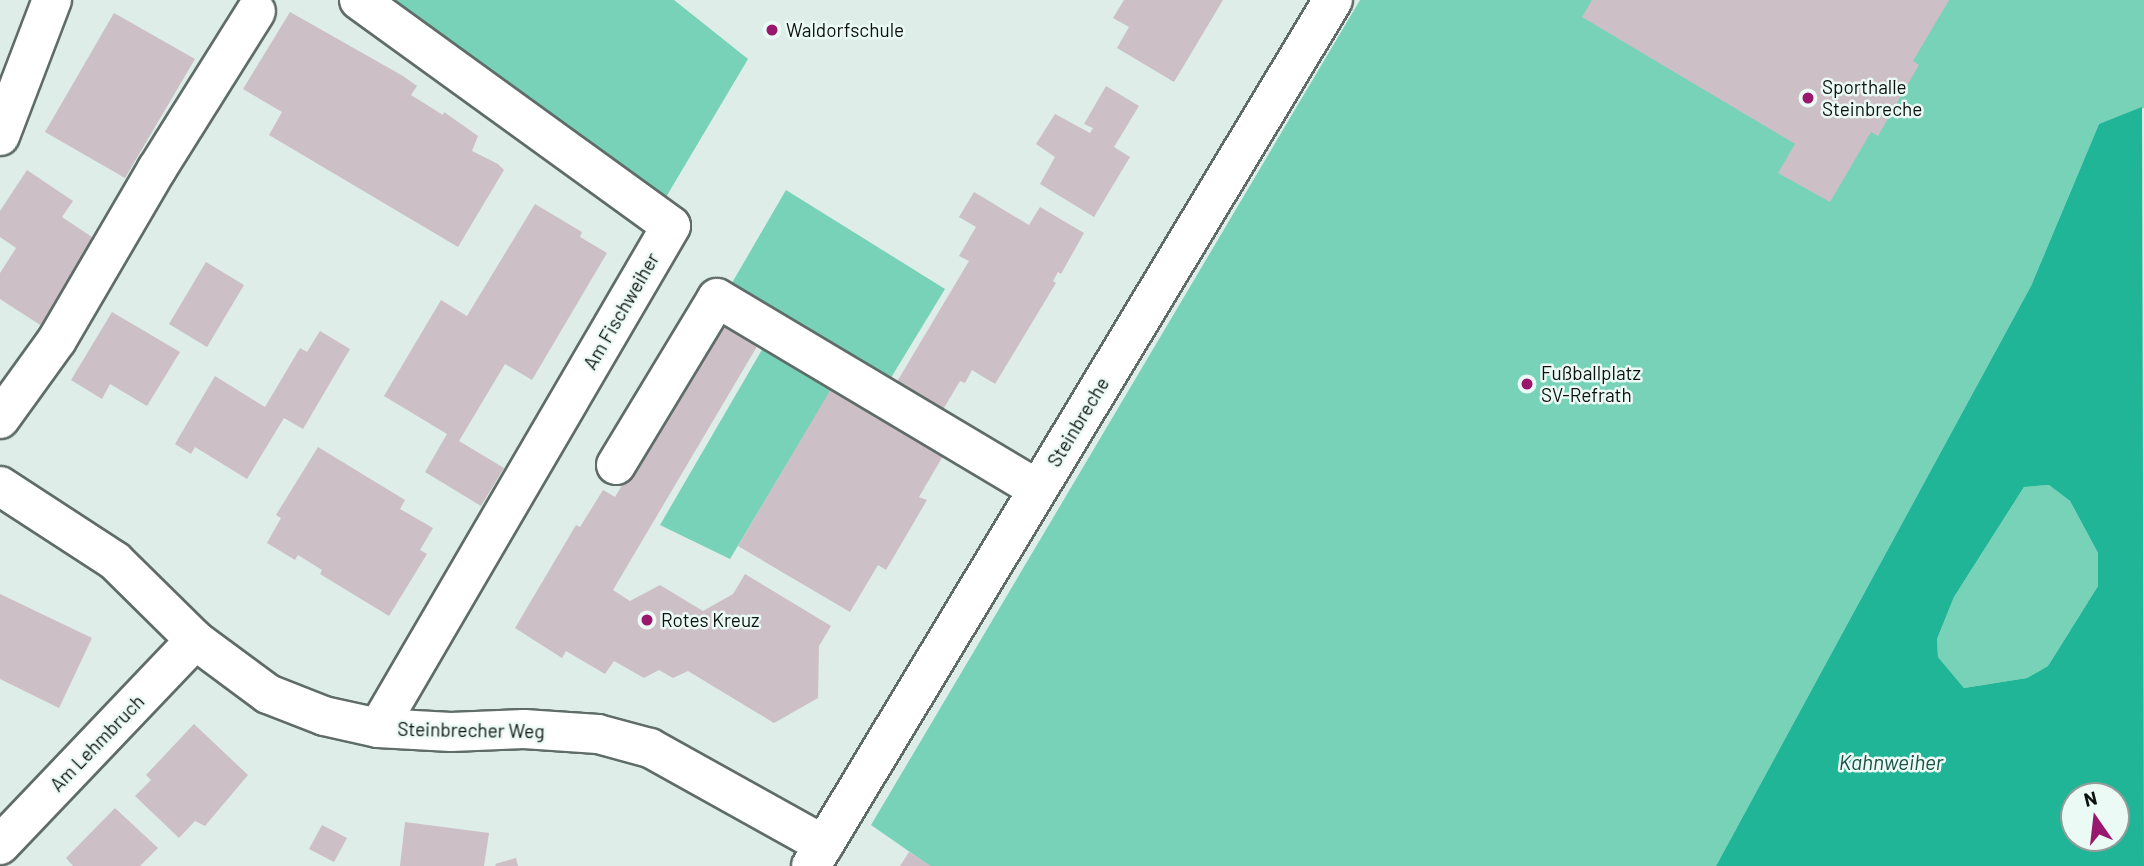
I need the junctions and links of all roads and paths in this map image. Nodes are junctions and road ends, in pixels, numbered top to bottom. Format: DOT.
graph roads {
  1 [pos="52,0"];
  2 [pos="359,0"];
  3 [pos="1333,0"];
  4 [pos="256,11"];
  5 [pos="0,136"];
  6 [pos="0,419"];
  7 [pos="616,465"];
  8 [pos="0,486"];
  9 [pos="1037,489"];
  10 [pos="195,640"];
  11 [pos="378,728"];
  12 [pos="0,845"];
  13 [pos="818,856"];
  1 -- 5 [label="street"];
  2 -- 11 [label="street, Am Fischweiher"];
  3 -- 9 [label="street, Steinbreche"];
  4 -- 6 [label="street"];
  7 -- 9 [label="street"];
  8 -- 10 [label="street, Steinbrecher Weg"];
  9 -- 13 [label="street, Steinbreche"];
  10 -- 11 [label="street, Steinbrecher Weg"];
  10 -- 12 [label="street, Am Lehmbruch"];
  11 -- 13 [label="street, Steinbrecher Weg"];
}
